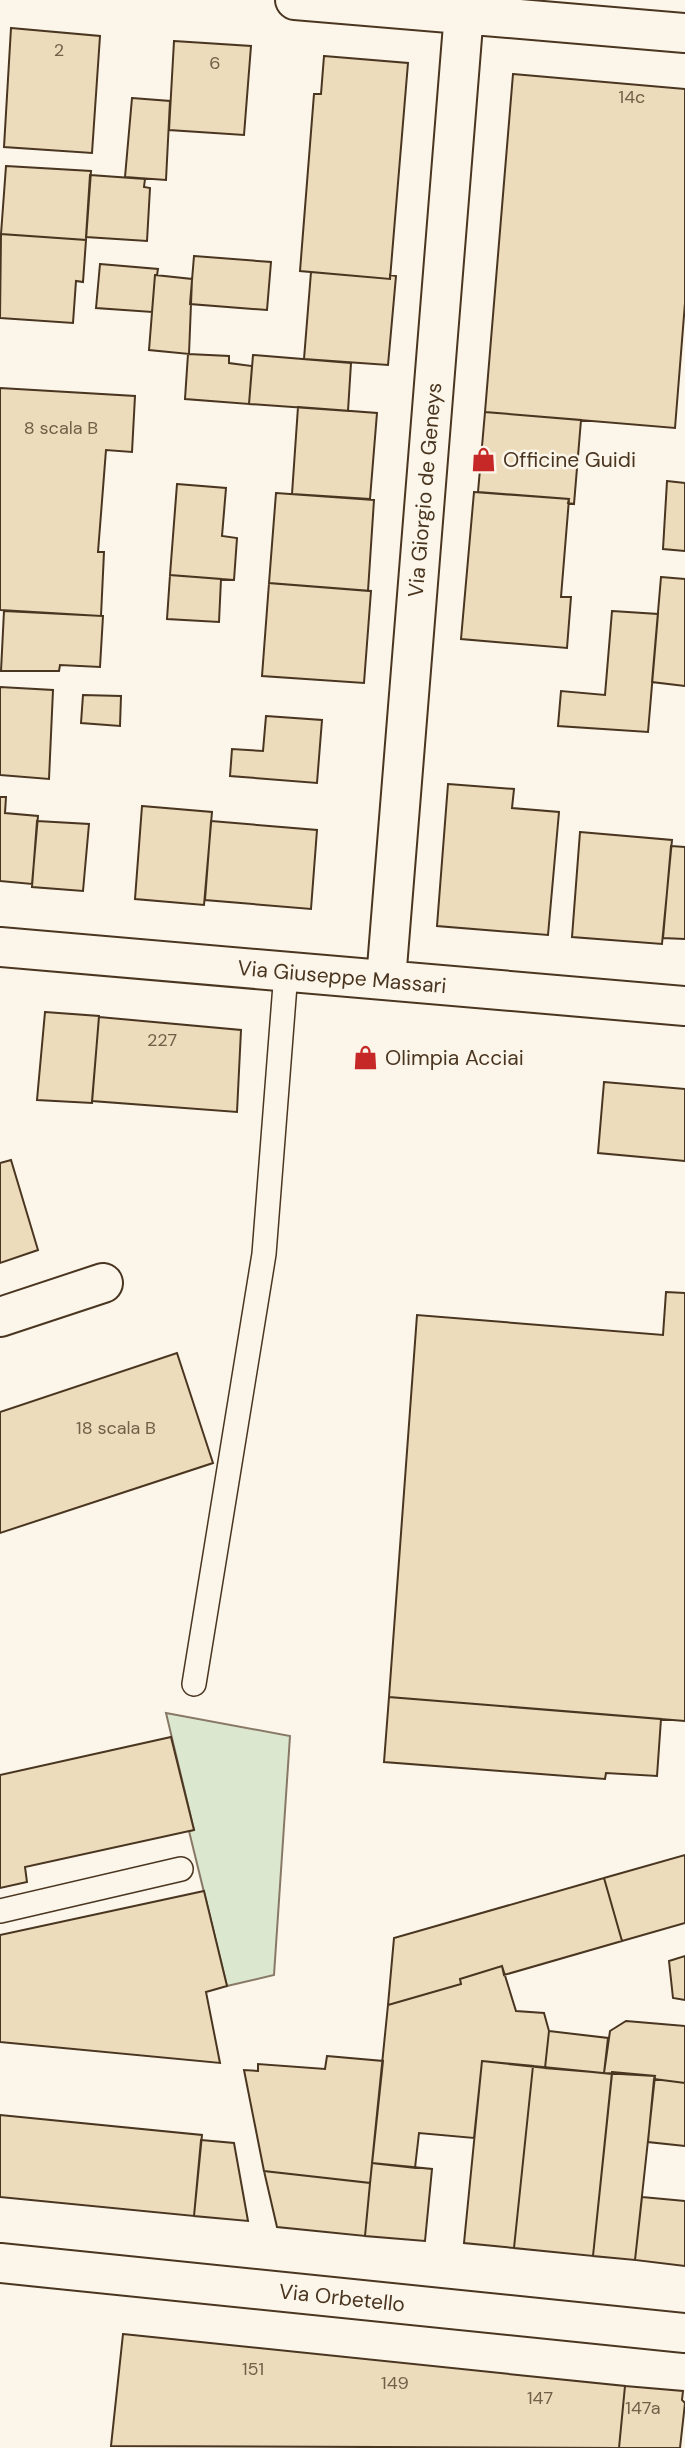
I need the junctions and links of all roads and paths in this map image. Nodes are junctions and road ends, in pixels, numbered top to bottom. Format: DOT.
graph roads {
  1 [pos="295,0"];
  2 [pos="465,7"];
  3 [pos="685,33"];
  4 [pos="0,947"];
  5 [pos="286,972"];
  6 [pos="386,980"];
  7 [pos="685,1006"];
  8 [pos="103,1283"];
  9 [pos="0,1317"];
  10 [pos="194,1684"];
  11 [pos="181,1869"];
  12 [pos="0,1911"];
  13 [pos="0,2263"];
  14 [pos="685,2333"];
  1 -- 2 [label="street"];
  2 -- 3 [label="street"];
  2 -- 6 [label="street, Via Giorgio de Geneys"];
  4 -- 5 [label="street, Via Giuseppe Massari"];
  5 -- 6 [label="street, Via Giuseppe Massari"];
  5 -- 10 [label="lane"];
  6 -- 7 [label="street, Via Giuseppe Massari"];
  8 -- 9 [label="street"];
  11 -- 12 [label="lane"];
  13 -- 14 [label="street, Via Orbetello"];
}
